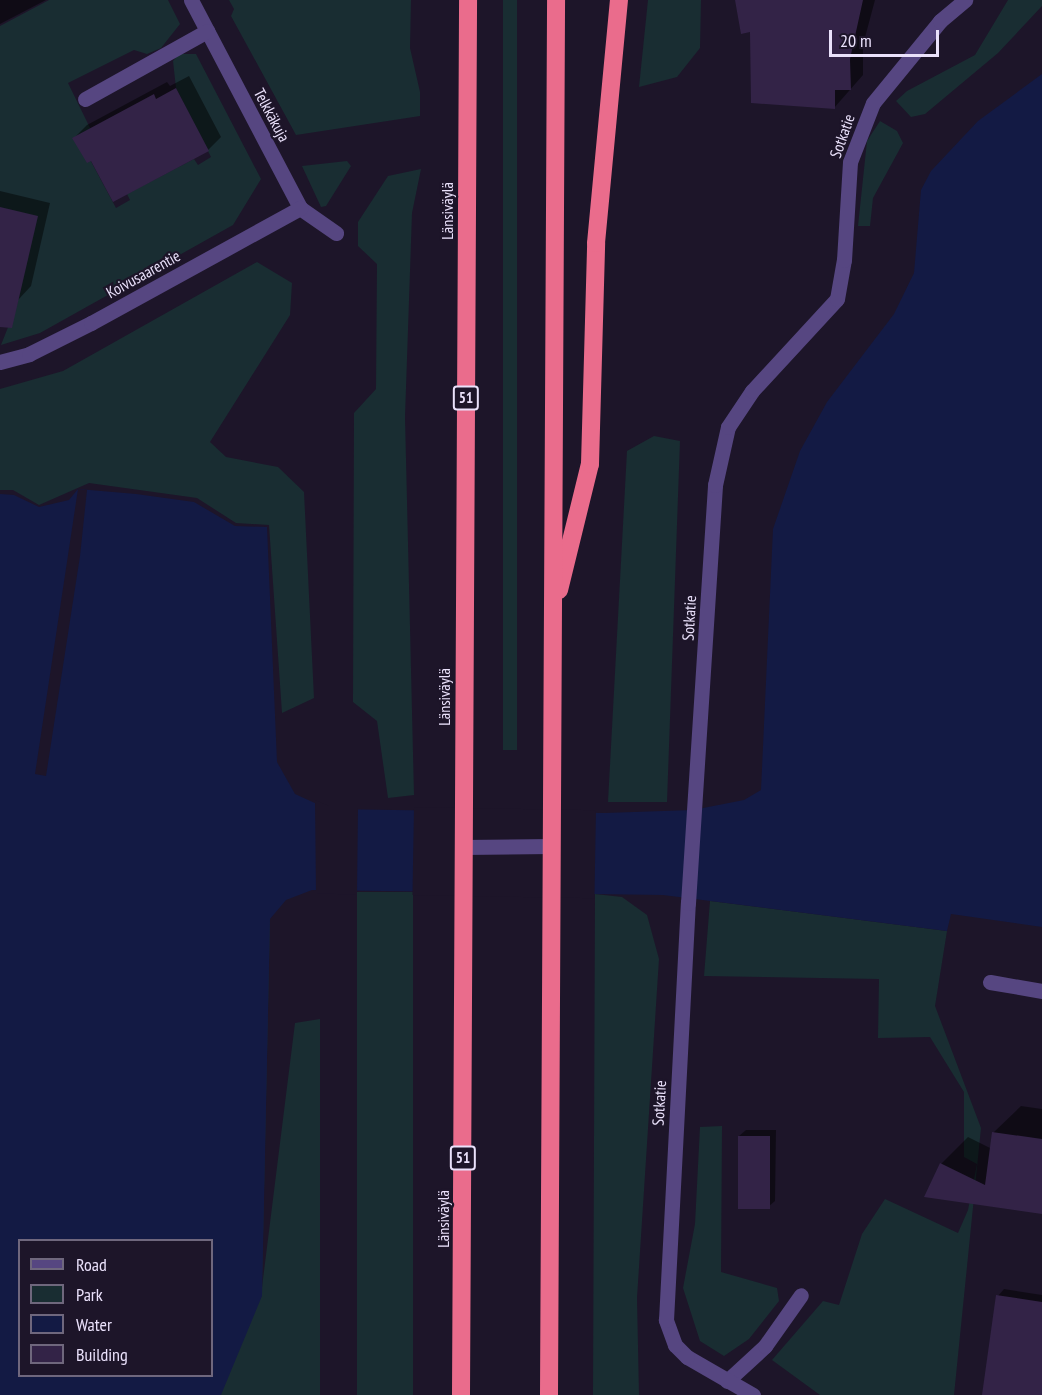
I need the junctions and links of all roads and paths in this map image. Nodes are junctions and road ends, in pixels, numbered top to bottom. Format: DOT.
graph roads {
  1 [pos="191,0"];
  2 [pos="468,0"];
  3 [pos="556,0"];
  4 [pos="619,0"];
  5 [pos="965,0"];
  6 [pos="207,31"];
  7 [pos="85,99"];
  8 [pos="300,208"];
  9 [pos="336,233"];
  10 [pos="0,362"];
  11 [pos="552,621"];
  12 [pos="550,846"];
  13 [pos="464,847"];
  14 [pos="990,982"];
  15 [pos="1042,991"];
  16 [pos="801,1295"];
  17 [pos="727,1381"];
  18 [pos="461,1395"];
  19 [pos="549,1395"];
  20 [pos="753,1395"];
  1 -- 6 [label="street, Telkkäkuja"];
  2 -- 13 [label="highway, Länsiväylä / 51"];
  3 -- 11 [label="highway"];
  4 -- 11 [label="highway"];
  5 -- 17 [label="street, Sotkatie"];
  6 -- 7 [label="street"];
  6 -- 8 [label="street, Telkkäkuja"];
  8 -- 9 [label="street, Telkkäkuja"];
  8 -- 10 [label="street, Koivusaarentie"];
  11 -- 12 [label="highway"];
  12 -- 13 [label="street"];
  12 -- 19 [label="highway"];
  13 -- 18 [label="highway, Länsiväylä / 51"];
  14 -- 15 [label="street"];
  16 -- 17 [label="street"];
  17 -- 20 [label="street"];
}
